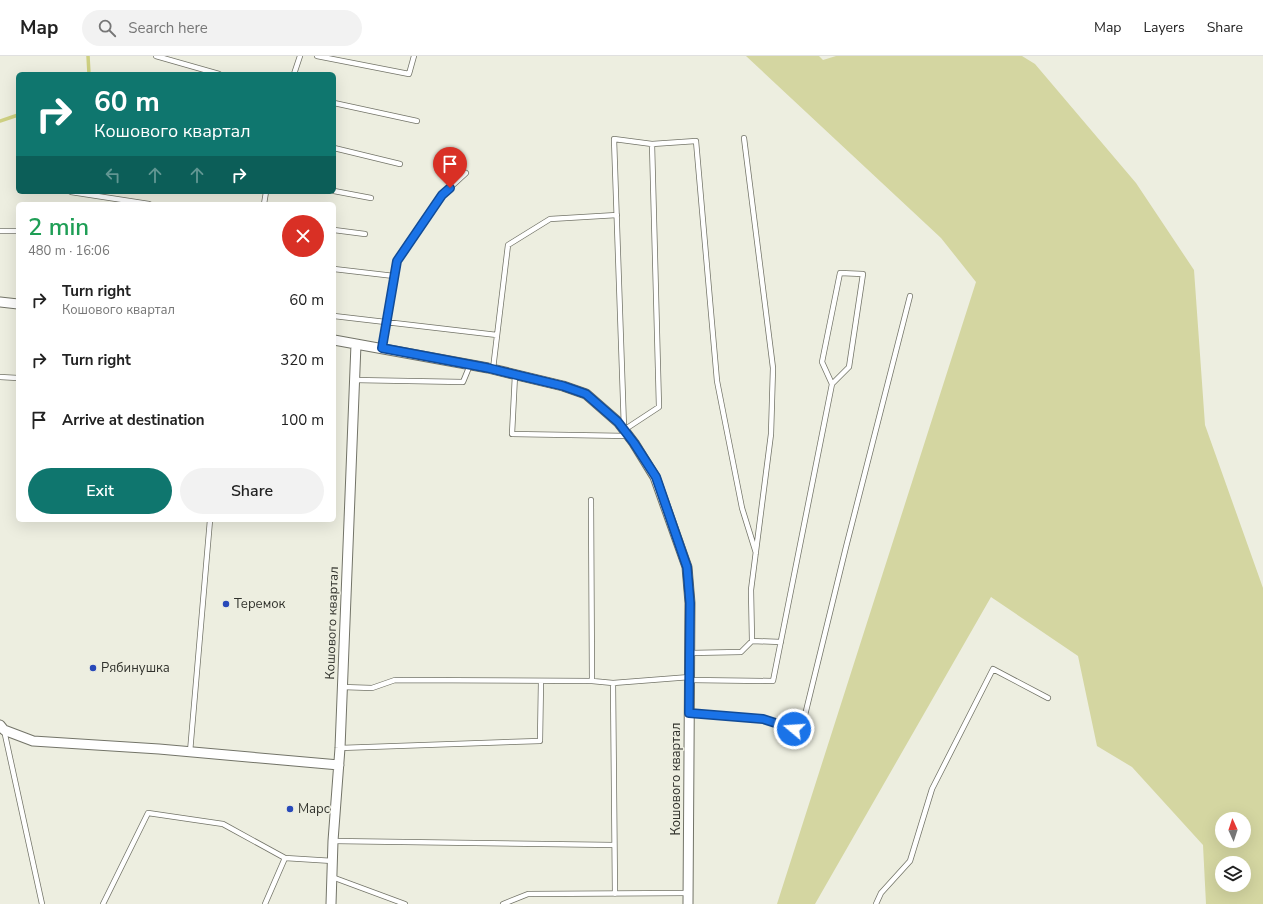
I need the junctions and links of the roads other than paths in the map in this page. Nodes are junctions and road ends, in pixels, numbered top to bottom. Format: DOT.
graph roads {
  1 [pos="156,56"];
  2 [pos="300,56"];
  3 [pos="317,56"];
  4 [pos="414,56"];
  5 [pos="212,72"];
  6 [pos="295,72"];
  7 [pos="336,103"];
  8 [pos="417,121"];
  9 [pos="744,138"];
  10 [pos="652,144"];
  11 [pos="336,148"];
  12 [pos="400,164"];
  13 [pos="466,173"];
  14 [pos="336,191"];
  15 [pos="84,194"];
  16 [pos="371,198"];
  17 [pos="136,202"];
  18 [pos="617,215"];
  19 [pos="336,230"];
  20 [pos="16,231"];
  21 [pos="0,232"];
  22 [pos="365,234"];
  23 [pos="336,269"];
  24 [pos="394,276"];
  25 [pos="910,296"];
  26 [pos="0,302"];
  27 [pos="16,304"];
  28 [pos="336,316"];
  29 [pos="386,321"];
  30 [pos="497,334"];
  31 [pos="336,340"];
  32 [pos="356,344"];
  33 [pos="382,348"];
  34 [pos="470,365"];
  35 [pos="493,369"];
  36 [pos="515,375"];
  37 [pos="0,377"];
  38 [pos="16,378"];
  39 [pos="354,380"];
  40 [pos="832,384"];
  41 [pos="626,433"];
  42 [pos="591,500"];
  43 [pos="210,522"];
  44 [pos="756,553"];
  45 [pos="752,642"];
  46 [pos="781,642"];
  47 [pos="690,653"];
  48 [pos="690,679"];
  49 [pos="541,681"];
  50 [pos="592,681"];
  51 [pos="613,683"];
  52 [pos="342,687"];
  53 [pos="1048,698"];
  54 [pos="689,713"];
  55 [pos="2,728"];
  56 [pos="340,748"];
  57 [pos="190,752"];
  58 [pos="339,765"];
  59 [pos="333,841"];
  60 [pos="614,844"];
  61 [pos="285,858"];
  62 [pos="333,861"];
  63 [pos="332,877"];
  64 [pos="688,893"];
  65 [pos="615,894"];
  66 [pos="42,904"];
  67 [pos="103,904"];
  68 [pos="265,904"];
  69 [pos="331,904"];
  70 [pos="405,904"];
  71 [pos="503,904"];
  72 [pos="688,904"];
  73 [pos="876,904"];
  1 -- 5 [label="lane"];
  2 -- 6 [label="lane"];
  3 -- 4 [label="lane"];
  7 -- 8 [label="lane"];
  9 -- 44 [label="lane"];
  10 -- 18 [label="lane"];
  10 -- 41 [label="lane"];
  10 -- 44 [label="lane"];
  11 -- 12 [label="lane"];
  13 -- 24 [label="lane"];
  14 -- 16 [label="lane"];
  15 -- 17 [label="lane"];
  18 -- 30 [label="lane"];
  18 -- 41 [label="lane"];
  19 -- 22 [label="lane"];
  20 -- 21 [label="lane"];
  23 -- 24 [label="lane"];
  24 -- 29 [label="lane"];
  25 -- 54 [label="lane"];
  26 -- 27 [label="street"];
  28 -- 29 [label="lane"];
  29 -- 30 [label="lane"];
  29 -- 33 [label="lane"];
  30 -- 35 [label="lane"];
  31 -- 32 [label="street, Кошового квартал"];
  32 -- 33 [label="street, Кошового квартал"];
  32 -- 39 [label="street, Кошового квартал"];
  33 -- 34 [label="street, Кошового квартал"];
  34 -- 35 [label="street, Кошового квартал"];
  34 -- 39 [label="lane"];
  35 -- 36 [label="street, Кошового квартал"];
  36 -- 41 [label="street, Кошового квартал"];
  36 -- 41 [label="lane"];
  37 -- 38 [label="lane"];
  39 -- 52 [label="street, Кошового квартал"];
  40 -- 40 [label="lane"];
  40 -- 46 [label="lane"];
  41 -- 47 [label="street, Кошового квартал"];
  42 -- 50 [label="lane"];
  43 -- 57 [label="lane"];
  44 -- 45 [label="lane"];
  45 -- 46 [label="lane"];
  45 -- 47 [label="lane"];
  46 -- 48 [label="lane"];
  47 -- 48 [label="street, Кошового квартал"];
  48 -- 51 [label="lane"];
  48 -- 54 [label="street, Кошового квартал"];
  49 -- 50 [label="lane"];
  49 -- 52 [label="lane"];
  49 -- 56 [label="lane"];
  50 -- 51 [label="lane"];
  51 -- 60 [label="lane"];
  52 -- 56 [label="street, Кошового квартал"];
  53 -- 73 [label="lane"];
  54 -- 64 [label="street, Кошового квартал"];
  55 -- 57 [label="street"];
  55 -- 66 [label="lane"];
  56 -- 58 [label="street, Кошового квартал"];
  57 -- 58 [label="street"];
  58 -- 59 [label="street, Кошового квартал"];
  59 -- 60 [label="lane"];
  59 -- 62 [label="street, Кошового квартал"];
  60 -- 65 [label="lane"];
  61 -- 62 [label="lane"];
  61 -- 67 [label="lane"];
  61 -- 68 [label="lane"];
  62 -- 63 [label="street, Кошового квартал"];
  63 -- 69 [label="street, Кошового квартал"];
  63 -- 70 [label="lane"];
  64 -- 65 [label="lane"];
  64 -- 72 [label="street, Кошового квартал"];
  65 -- 71 [label="lane"];
}
